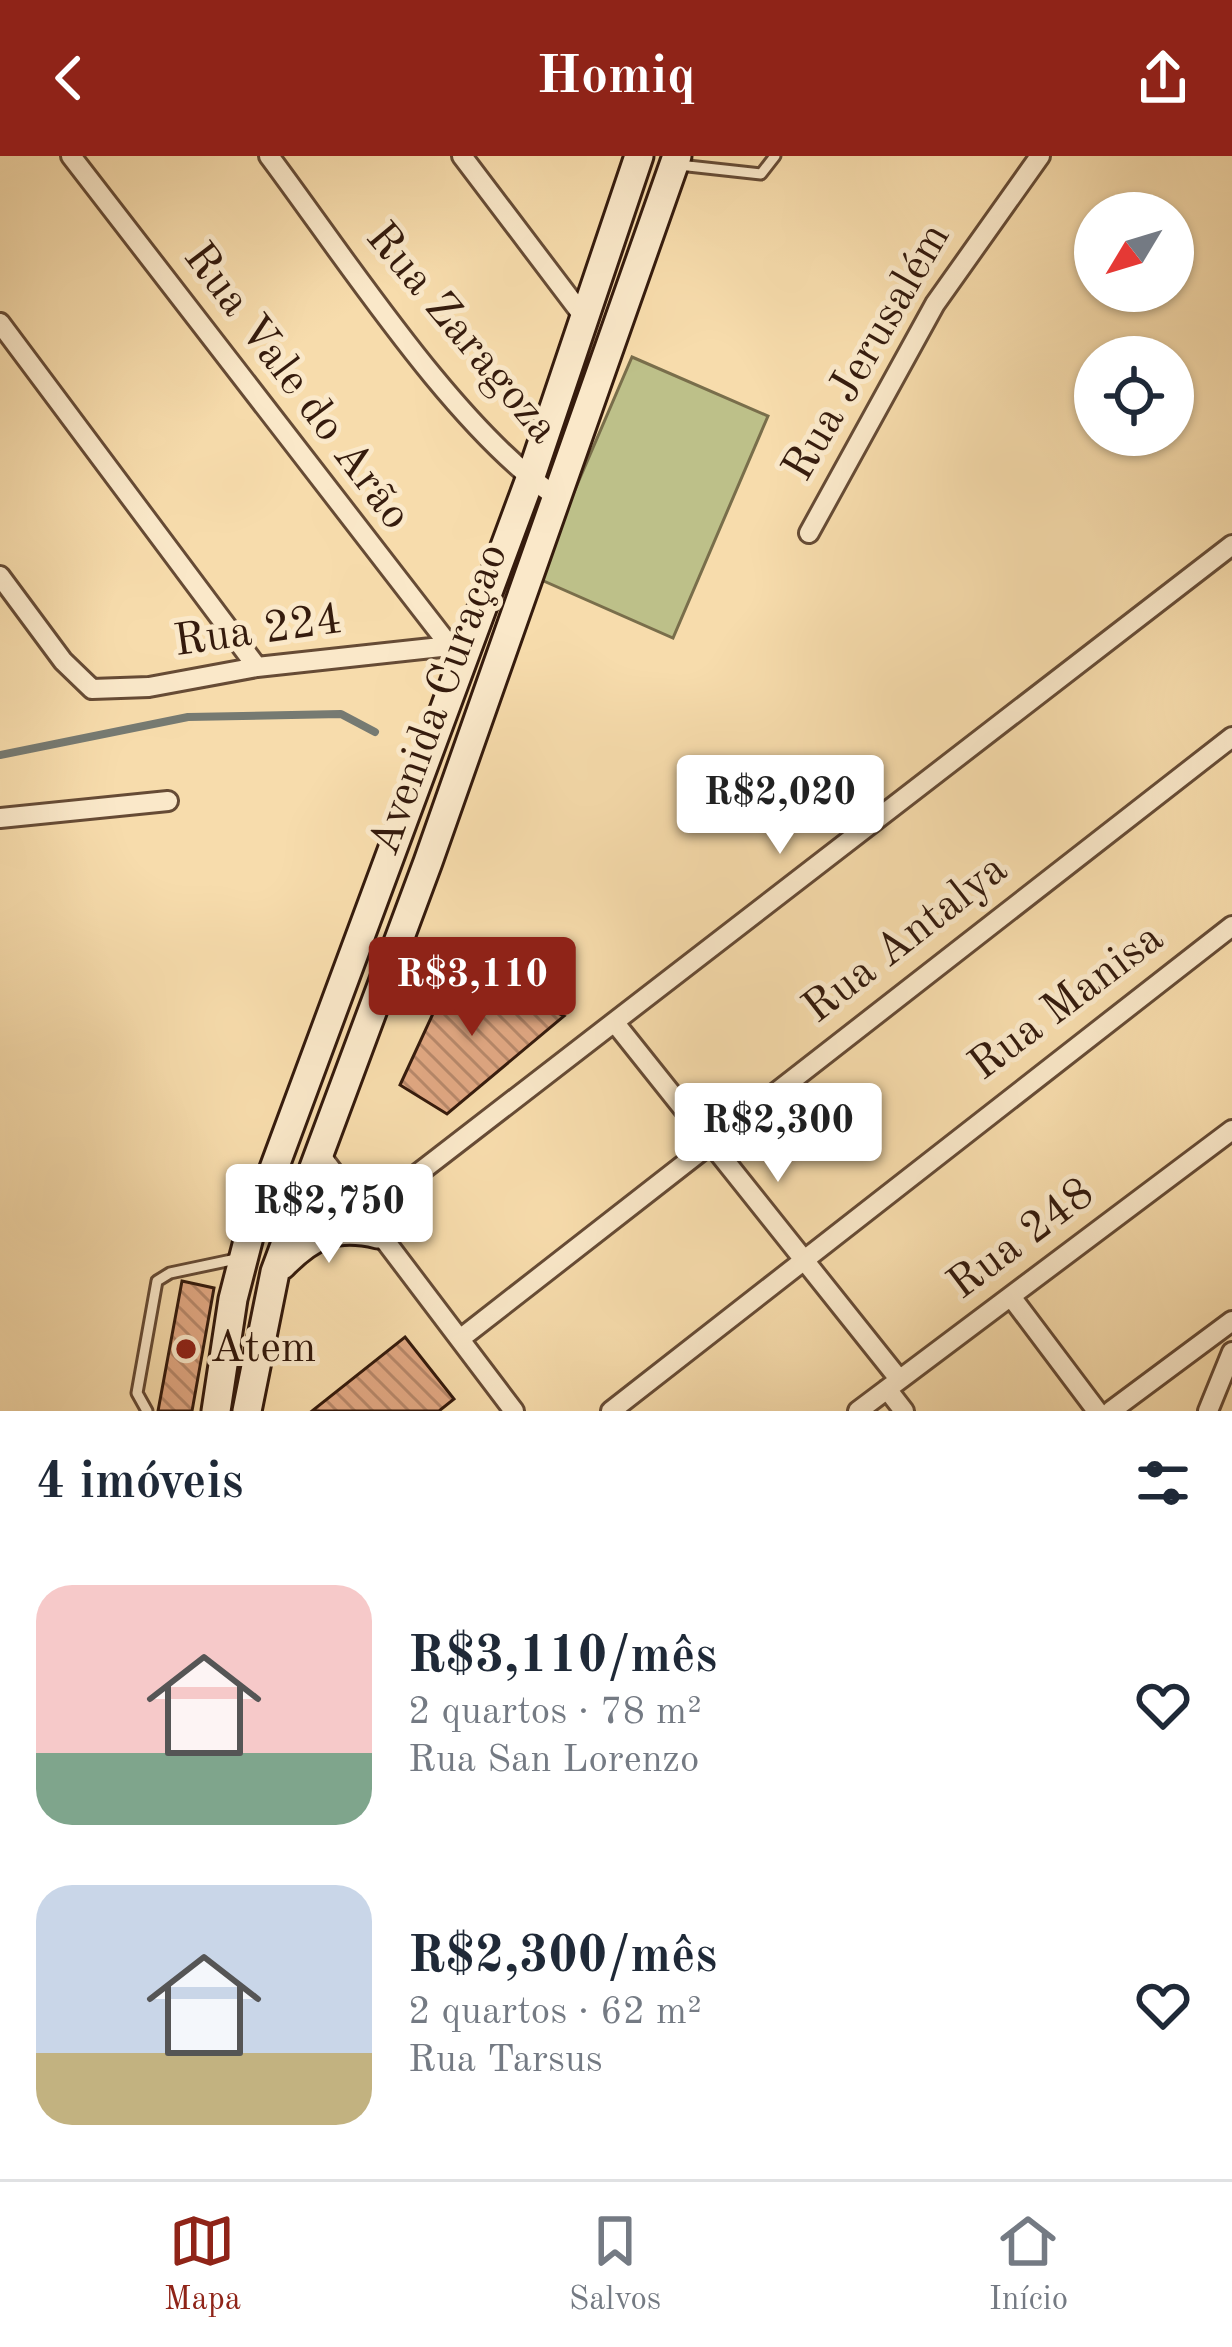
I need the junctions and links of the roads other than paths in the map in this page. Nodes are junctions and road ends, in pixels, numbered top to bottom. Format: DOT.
graph roads {
  1 [pos="71,156"];
  2 [pos="269,156"];
  3 [pos="462,156"];
  4 [pos="639,156"];
  5 [pos="775,156"];
  6 [pos="1040,156"];
  7 [pos="675,160"];
  8 [pos="584,317"];
  9 [pos="0,323"];
  10 [pos="530,479"];
  11 [pos="557,496"];
  12 [pos="809,533"];
  13 [pos="1232,545"];
  14 [pos="0,576"];
  15 [pos="456,655"];
  16 [pos="256,667"];
  17 [pos="1232,737"];
  18 [pos="168,801"];
  19 [pos="0,818"];
  20 [pos="376,895"];
  21 [pos="407,916"];
  22 [pos="1232,926"];
  23 [pos="615,1023"];
  24 [pos="1232,1130"];
  25 [pos="711,1143"];
  26 [pos="321,1156"];
  27 [pos="370,1225"];
  28 [pos="244,1257"];
  29 [pos="803,1261"];
  30 [pos="275,1272"];
  31 [pos="1012,1298"];
  32 [pos="1232,1321"];
  33 [pos="460,1339"];
  34 [pos="1232,1352"];
  35 [pos="893,1384"];
  36 [pos="147,1411"];
  37 [pos="215,1411"];
  38 [pos="247,1411"];
  39 [pos="514,1411"];
  40 [pos="611,1411"];
  41 [pos="858,1411"];
  42 [pos="904,1411"];
  43 [pos="1097,1411"];
  44 [pos="1111,1411"];
  45 [pos="1208,1411"];
  1 -- 15 [label="street, Rua Vale do Arão"];
  2 -- 10 [label="street, Rua Zaragoza"];
  3 -- 8 [label="street"];
  4 -- 8 [label="main road, Avenida Curaçao"];
  5 -- 7 [label="lane"];
  6 -- 12 [label="street, Rua Jerusalém"];
  7 -- 11 [label="main road, Avenida Curaçao"];
  8 -- 10 [label="main road, Avenida Curaçao"];
  9 -- 16 [label="street"];
  10 -- 11 [label="street, Rua Zaragoza"];
  10 -- 15 [label="main road, Avenida Curaçao"];
  11 -- 21 [label="main road, Avenida Curaçao"];
  13 -- 23 [label="street"];
  14 -- 16 [label="street, Rua 224"];
  15 -- 16 [label="street, Rua 224"];
  15 -- 20 [label="main road, Avenida Curaçao"];
  17 -- 25 [label="street, Rua Antalya"];
  18 -- 19 [label="street"];
  20 -- 21 [label="main road"];
  20 -- 28 [label="main road, Avenida Curaçao"];
  21 -- 26 [label="main road, Avenida Curaçao"];
  22 -- 29 [label="street, Rua Manisa"];
  23 -- 25 [label="street"];
  23 -- 27 [label="street"];
  24 -- 31 [label="street, Rua 248"];
  25 -- 29 [label="street"];
  25 -- 33 [label="street, Rua Antalya"];
  26 -- 27 [label="street"];
  26 -- 30 [label="main road, Avenida Curaçao"];
  27 -- 30 [label="main road"];
  27 -- 33 [label="street"];
  28 -- 36 [label="lane"];
  28 -- 37 [label="main road, Avenida Curaçao"];
  29 -- 35 [label="street"];
  29 -- 40 [label="street, Rua Manisa"];
  30 -- 38 [label="main road, Avenida Curaçao"];
  31 -- 35 [label="street, Rua 248"];
  31 -- 43 [label="street"];
  32 -- 44 [label="street"];
  33 -- 39 [label="street"];
  34 -- 45 [label="street"];
  35 -- 41 [label="street, Rua 248"];
  35 -- 42 [label="street"];
}
